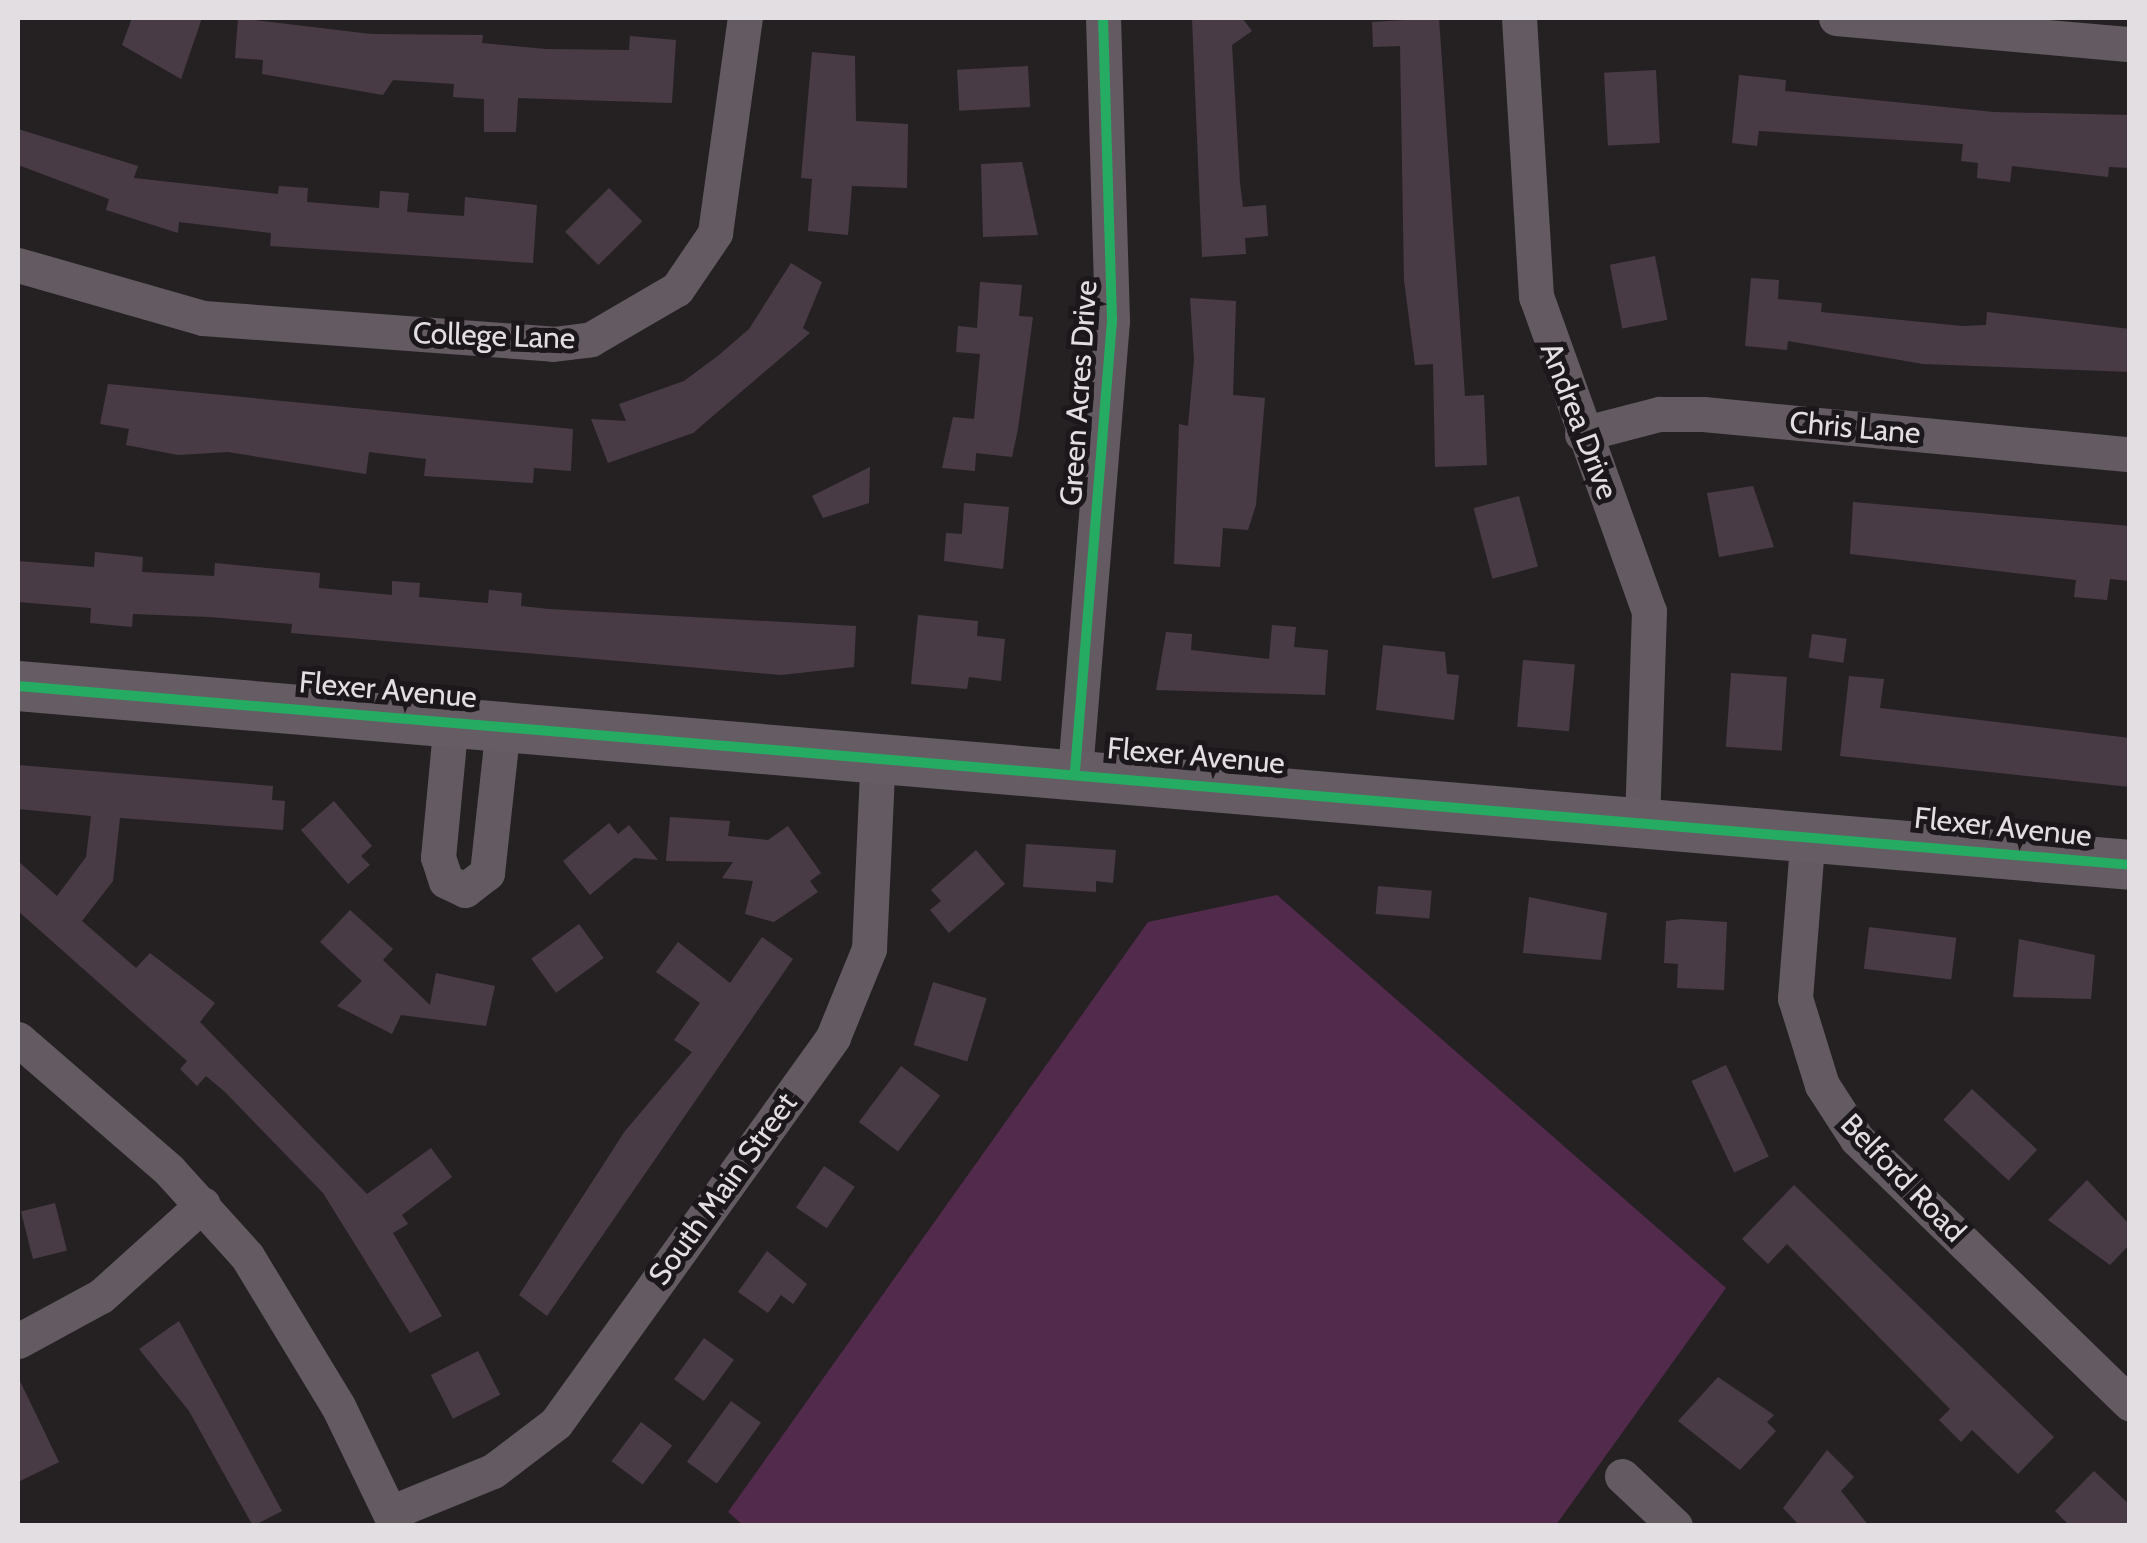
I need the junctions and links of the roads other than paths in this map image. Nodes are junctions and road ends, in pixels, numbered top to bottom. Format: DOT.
graph roads {
  1 [pos="745,18"];
  2 [pos="1103,18"];
  3 [pos="1519,18"];
  4 [pos="1836,18"];
  5 [pos="1908,20"];
  6 [pos="2130,44"];
  7 [pos="18,265"];
  8 [pos="1582,434"];
  9 [pos="2130,454"];
  10 [pos="18,686"];
  11 [pos="451,720"];
  12 [pos="503,725"];
  13 [pos="878,754"];
  14 [pos="1074,771"];
  15 [pos="1642,819"];
  16 [pos="1808,834"];
  17 [pos="2130,865"];
  18 [pos="18,1039"];
  19 [pos="203,1204"];
  20 [pos="18,1341"];
  21 [pos="2130,1404"];
  22 [pos="1622,1476"];
  23 [pos="393,1519"];
  24 [pos="1675,1526"];
  1 -- 7 [label="street, College Lane"];
  2 -- 14 [label="street, Green Acres Drive"];
  3 -- 8 [label="street, Andrea Drive"];
  4 -- 5 [label="street"];
  5 -- 6 [label="street"];
  8 -- 9 [label="street, Chris Lane"];
  8 -- 15 [label="street, Andrea Drive"];
  10 -- 11 [label="street, Flexer Avenue"];
  11 -- 12 [label="street, Flexer Avenue"];
  11 -- 12 [label="street"];
  12 -- 13 [label="street, Flexer Avenue"];
  13 -- 14 [label="street, Flexer Avenue"];
  13 -- 23 [label="street, South Main Street"];
  14 -- 15 [label="street, Flexer Avenue"];
  15 -- 16 [label="street, Flexer Avenue"];
  16 -- 17 [label="street, Flexer Avenue"];
  16 -- 21 [label="street, Belford Road"];
  18 -- 19 [label="street"];
  19 -- 20 [label="street"];
  19 -- 23 [label="street"];
  22 -- 24 [label="street"];
}
